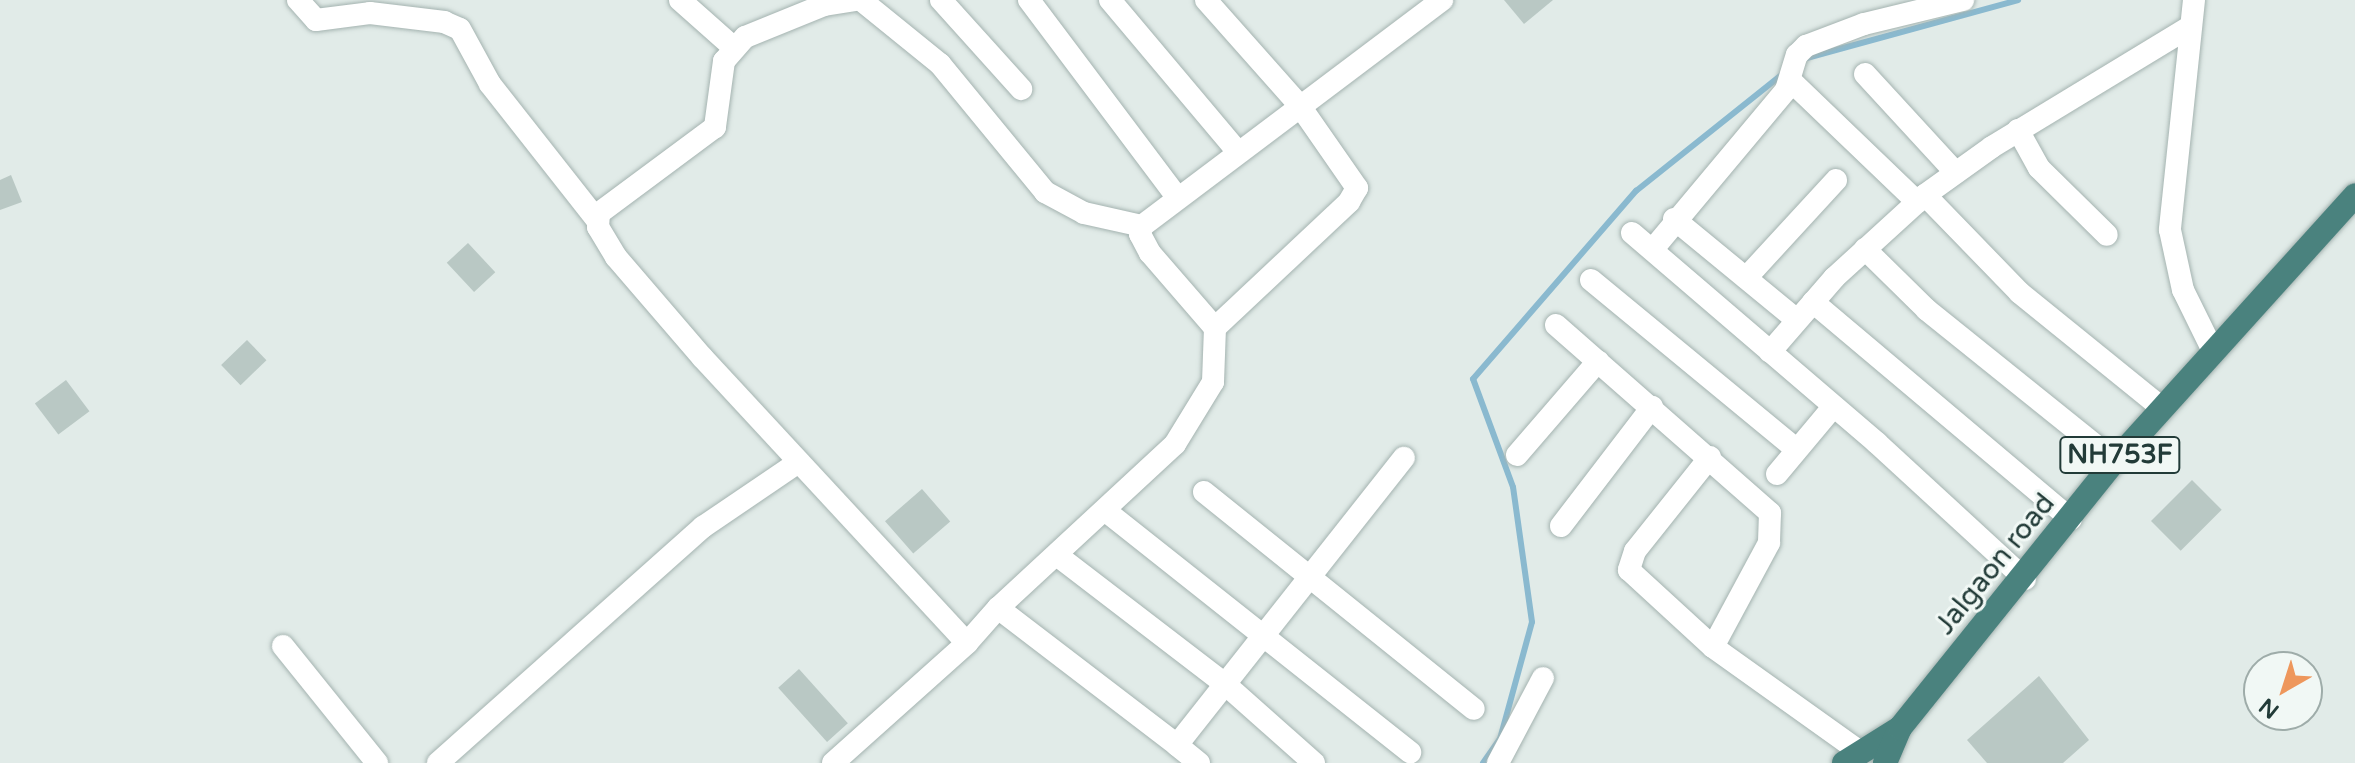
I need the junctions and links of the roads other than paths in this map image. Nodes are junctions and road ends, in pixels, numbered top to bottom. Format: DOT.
graph roads {
  1 [pos="298,0"];
  2 [pos="680,0"];
  3 [pos="858,0"];
  4 [pos="941,0"];
  5 [pos="1029,0"];
  6 [pos="1110,0"];
  7 [pos="1206,0"];
  8 [pos="1442,0"];
  9 [pos="2194,0"];
  10 [pos="1948,1"];
  11 [pos="2189,27"];
  12 [pos="734,48"];
  13 [pos="1865,74"];
  14 [pos="1791,81"];
  15 [pos="1021,89"];
  16 [pos="1300,106"];
  17 [pos="2018,130"];
  18 [pos="1238,152"];
  19 [pos="1956,173"];
  20 [pos="1836,180"];
  21 [pos="2355,195"];
  22 [pos="1177,197"];
  23 [pos="1921,198"];
  24 [pos="1674,219"];
  25 [pos="597,220"];
  26 [pos="1142,226"];
  27 [pos="1632,233"];
  28 [pos="2107,235"];
  29 [pos="1653,249"];
  30 [pos="1865,249"];
  31 [pos="1746,278"];
  32 [pos="1591,280"];
  33 [pos="1813,302"];
  34 [pos="1797,320"];
  35 [pos="1556,325"];
  36 [pos="1215,328"];
  37 [pos="2212,349"];
  38 [pos="1770,352"];
  39 [pos="1598,361"];
  40 [pos="1652,407"];
  41 [pos="1833,407"];
  42 [pos="2162,408"];
  43 [pos="1796,449"];
  44 [pos="1517,455"];
  45 [pos="1710,457"];
  46 [pos="1404,458"];
  47 [pos="2115,461"];
  48 [pos="797,463"];
  49 [pos="1777,474"];
  50 [pos="1204,492"];
  51 [pos="1107,512"];
  52 [pos="2071,519"];
  53 [pos="1561,526"];
  54 [pos="1058,556"];
  55 [pos="1312,574"];
  56 [pos="2025,579"];
  57 [pos="998,608"];
  58 [pos="1265,633"];
  59 [pos="967,643"];
  60 [pos="283,646"];
  61 [pos="1713,647"];
  62 [pos="1543,678"];
  63 [pos="1225,684"];
  64 [pos="1474,709"];
  65 [pos="1900,728"];
  66 [pos="1177,745"];
  67 [pos="1410,752"];
  68 [pos="1851,757"];
  69 [pos="377,763"];
  70 [pos="438,763"];
  71 [pos="833,763"];
  72 [pos="1199,763"];
  73 [pos="1314,763"];
  74 [pos="1498,763"];
  75 [pos="1885,763"];
  1 -- 25 [label="street"];
  2 -- 12 [label="street"];
  3 -- 12 [label="street"];
  3 -- 26 [label="street"];
  4 -- 15 [label="street"];
  5 -- 22 [label="street"];
  6 -- 18 [label="street"];
  7 -- 16 [label="street"];
  8 -- 16 [label="street"];
  9 -- 11 [label="street"];
  10 -- 14 [label="street"];
  11 -- 17 [label="street"];
  11 -- 37 [label="street"];
  12 -- 25 [label="street"];
  13 -- 19 [label="street"];
  14 -- 23 [label="street"];
  14 -- 24 [label="street"];
  16 -- 18 [label="street"];
  16 -- 36 [label="street"];
  17 -- 19 [label="street"];
  17 -- 28 [label="street"];
  18 -- 22 [label="street"];
  19 -- 23 [label="street"];
  20 -- 31 [label="street"];
  21 -- 37 [label="highway, Jalgaon road / NH753F"];
  22 -- 26 [label="street"];
  23 -- 30 [label="street"];
  23 -- 42 [label="street"];
  24 -- 29 [label="street"];
  24 -- 31 [label="street"];
  25 -- 48 [label="street"];
  26 -- 36 [label="street"];
  27 -- 29 [label="street"];
  29 -- 38 [label="street"];
  30 -- 33 [label="street"];
  30 -- 47 [label="street"];
  31 -- 34 [label="street"];
  32 -- 43 [label="street"];
  33 -- 34 [label="street"];
  33 -- 52 [label="street"];
  34 -- 38 [label="street"];
  35 -- 39 [label="street"];
  36 -- 51 [label="street"];
  37 -- 42 [label="highway, Jalgaon road / NH753F"];
  38 -- 41 [label="street"];
  39 -- 40 [label="street"];
  39 -- 44 [label="street"];
  40 -- 45 [label="street"];
  40 -- 53 [label="street"];
  41 -- 43 [label="street"];
  41 -- 56 [label="street"];
  42 -- 47 [label="highway, Jalgaon road / NH753F"];
  43 -- 49 [label="street"];
  45 -- 61 [label="street"];
  45 -- 61 [label="street"];
  46 -- 55 [label="street"];
  47 -- 52 [label="highway, Jalgaon road / NH753F"];
  48 -- 59 [label="street"];
  48 -- 70 [label="street"];
  50 -- 55 [label="street"];
  51 -- 54 [label="street"];
  51 -- 58 [label="street"];
  52 -- 56 [label="highway, Jalgaon road / NH753F"];
  54 -- 57 [label="street"];
  54 -- 63 [label="street"];
  55 -- 58 [label="street"];
  55 -- 64 [label="street"];
  56 -- 65 [label="highway, Jalgaon road / NH753F"];
  57 -- 59 [label="street"];
  57 -- 66 [label="street"];
  58 -- 63 [label="street"];
  58 -- 67 [label="street"];
  59 -- 71 [label="street"];
  60 -- 69 [label="street"];
  61 -- 68 [label="street"];
  62 -- 74 [label="street"];
  63 -- 66 [label="street"];
  63 -- 73 [label="street"];
  65 -- 68 [label="highway, NH753F"];
  65 -- 75 [label="highway, Jalgaon road / NH753F"];
  66 -- 72 [label="street"];
}
